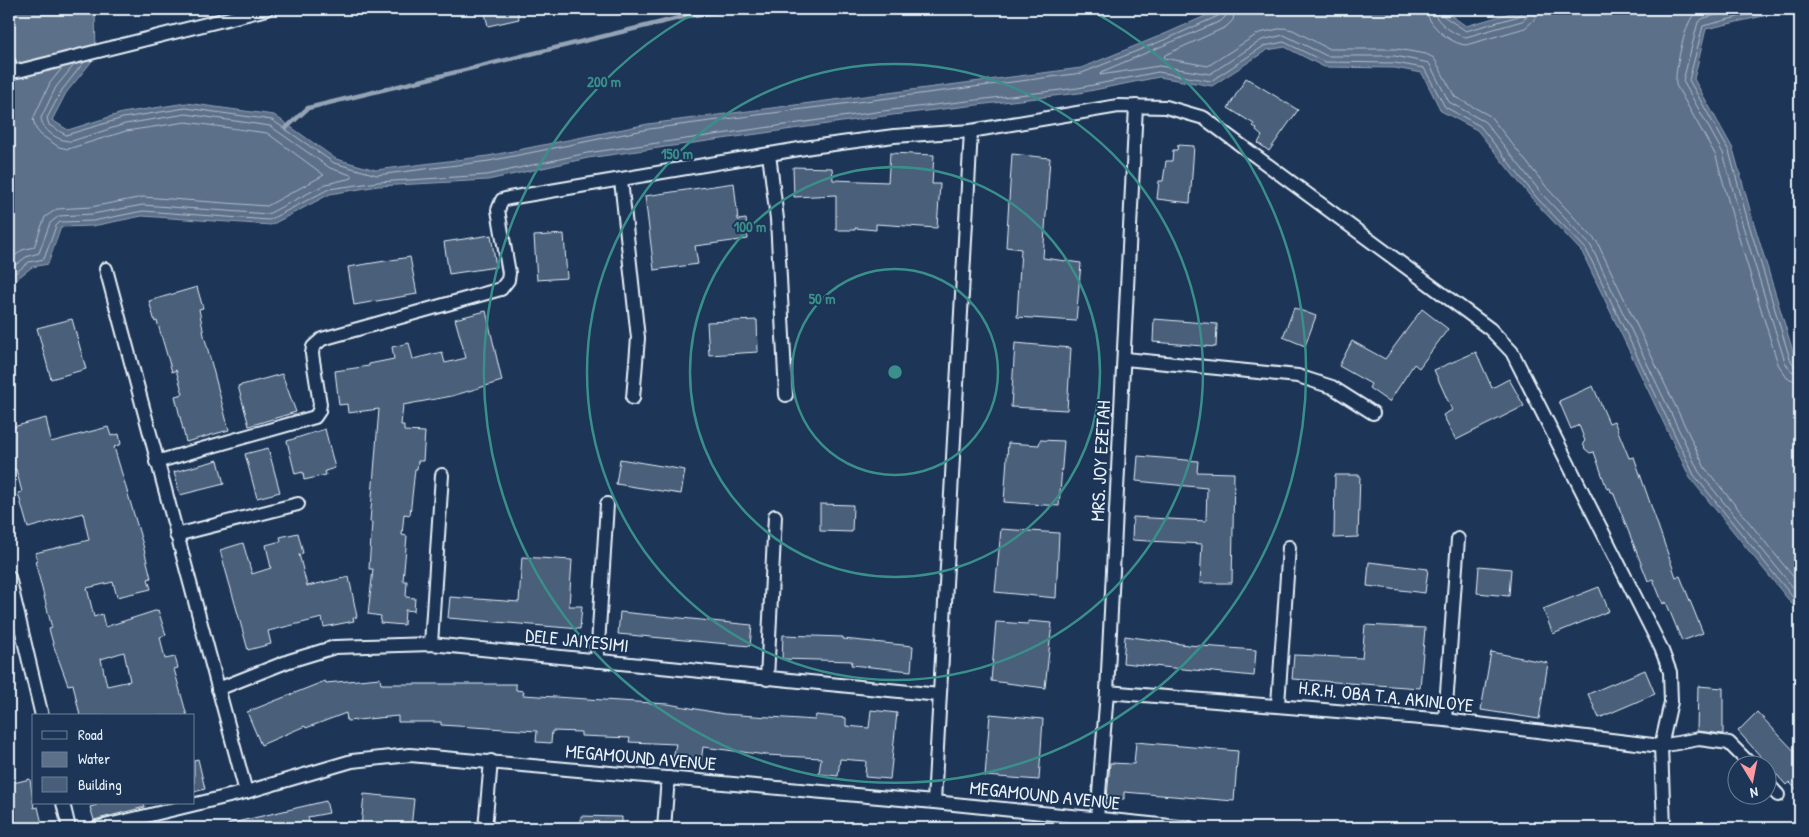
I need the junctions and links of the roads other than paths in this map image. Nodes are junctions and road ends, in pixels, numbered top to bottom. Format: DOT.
graph roads {
  1 [pos="211,9"];
  2 [pos="267,9"];
  3 [pos="214,22"];
  4 [pos="9,69"];
  5 [pos="1136,106"];
  6 [pos="971,131"];
  7 [pos="769,154"];
  8 [pos="621,180"];
  9 [pos="106,269"];
  10 [pos="1125,359"];
  11 [pos="786,395"];
  12 [pos="633,398"];
  13 [pos="1373,413"];
  14 [pos="156,462"];
  15 [pos="442,475"];
  16 [pos="298,504"];
  17 [pos="607,504"];
  18 [pos="775,516"];
  19 [pos="176,535"];
  20 [pos="1458,539"];
  21 [pos="1289,547"];
  22 [pos="9,577"];
  23 [pos="432,644"];
  24 [pos="597,661"];
  25 [pos="767,679"];
  26 [pos="218,690"];
  27 [pos="1107,692"];
  28 [pos="939,695"];
  29 [pos="1278,704"];
  30 [pos="42,714"];
  31 [pos="1445,720"];
  32 [pos="1661,746"];
  33 [pos="1740,754"];
  34 [pos="491,761"];
  35 [pos="668,778"];
  36 [pos="246,792"];
  37 [pos="934,802"];
  38 [pos="63,804"];
  39 [pos="1097,818"];
  40 [pos="69,828"];
  41 [pos="96,828"];
  42 [pos="485,828"];
  43 [pos="664,828"];
  44 [pos="1190,828"];
  45 [pos="1664,828"];
  1 -- 3 [label="street"];
  2 -- 3 [label="street"];
  3 -- 4 [label="street"];
  5 -- 6 [label="street"];
  5 -- 10 [label="street, MRS. JOY EZETAH"];
  5 -- 32 [label="street"];
  6 -- 7 [label="street"];
  6 -- 28 [label="street"];
  7 -- 8 [label="street"];
  7 -- 11 [label="street"];
  8 -- 12 [label="street"];
  8 -- 14 [label="street"];
  9 -- 14 [label="street"];
  10 -- 13 [label="street"];
  10 -- 27 [label="street, MRS. JOY EZETAH"];
  14 -- 19 [label="street"];
  15 -- 23 [label="street"];
  16 -- 19 [label="street"];
  17 -- 24 [label="street"];
  18 -- 25 [label="street"];
  19 -- 26 [label="street"];
  20 -- 31 [label="street"];
  21 -- 29 [label="street"];
  22 -- 30 [label="street"];
  23 -- 24 [label="street, DELE JAIYESIMI"];
  23 -- 26 [label="street, DELE JAIYESIMI"];
  24 -- 25 [label="street, DELE JAIYESIMI"];
  25 -- 28 [label="street, DELE JAIYESIMI"];
  26 -- 36 [label="street"];
  27 -- 29 [label="street, H.R.H. OBA T.A. AKINLOYE"];
  27 -- 39 [label="street, MRS. JOY EZETAH"];
  28 -- 37 [label="street"];
  29 -- 31 [label="street, H.R.H. OBA T.A. AKINLOYE"];
  31 -- 32 [label="street, H.R.H. OBA T.A. AKINLOYE"];
  32 -- 33 [label="street, H.R.H. OBA T.A. AKINLOYE"];
  32 -- 45 [label="street"];
  34 -- 35 [label="street, MEGAMOUND AVENUE"];
  34 -- 36 [label="street, MEGAMOUND AVENUE"];
  34 -- 42 [label="street"];
  35 -- 37 [label="street, MEGAMOUND AVENUE"];
  35 -- 43 [label="street"];
  36 -- 41 [label="street, MEGAMOUND AVENUE"];
  37 -- 39 [label="street, MEGAMOUND AVENUE"];
  38 -- 40 [label="street"];
  39 -- 44 [label="street, MEGAMOUND AVENUE"];
}
